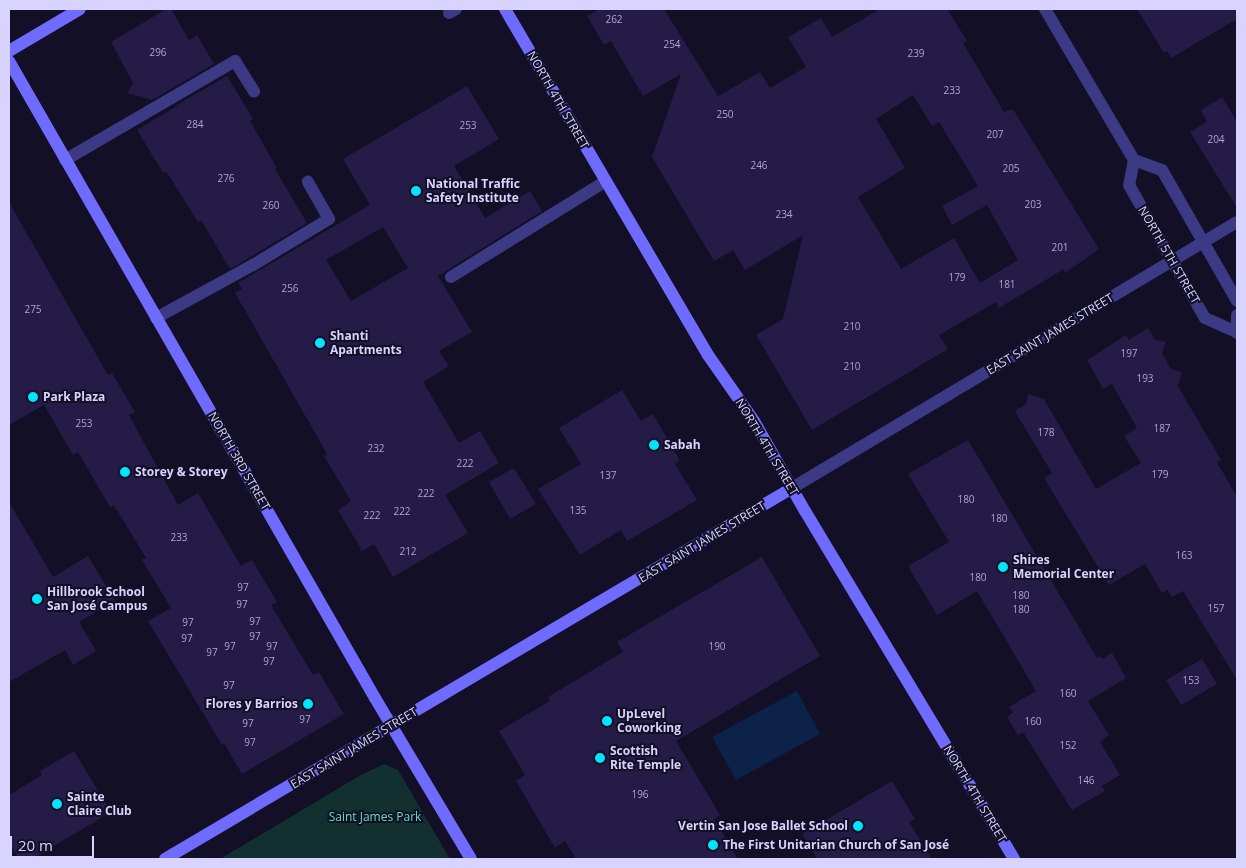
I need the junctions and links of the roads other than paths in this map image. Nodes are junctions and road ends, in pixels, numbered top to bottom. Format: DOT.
graph roads {
  1 [pos="80,9"];
  2 [pos="505,9"];
  3 [pos="1045,9"];
  4 [pos="9,51"];
  5 [pos="9,61"];
  6 [pos="254,92"];
  7 [pos="66,160"];
  8 [pos="1134,160"];
  9 [pos="606,181"];
  10 [pos="308,182"];
  11 [pos="1237,222"];
  12 [pos="1204,242"];
  13 [pos="1172,261"];
  14 [pos="451,277"];
  15 [pos="1237,301"];
  16 [pos="1237,315"];
  17 [pos="156,318"];
  18 [pos="1237,333"];
  19 [pos="792,488"];
  20 [pos="392,725"];
  21 [pos="166,859"];
  22 [pos="471,859"];
  23 [pos="1014,859"];
  1 -- 4 [label="main road"];
  2 -- 9 [label="main road, NORTH 4TH STREET"];
  3 -- 8 [label="street"];
  5 -- 7 [label="main road, NORTH 3RD STREET"];
  6 -- 7 [label="street"];
  7 -- 17 [label="main road, NORTH 3RD STREET"];
  8 -- 12 [label="street"];
  8 -- 13 [label="street, NORTH 5TH STREET"];
  9 -- 14 [label="street"];
  9 -- 19 [label="main road, NORTH 4TH STREET"];
  10 -- 17 [label="street"];
  11 -- 12 [label="street, EAST SAINT JAMES STREET"];
  12 -- 13 [label="street, EAST SAINT JAMES STREET"];
  12 -- 15 [label="street"];
  13 -- 18 [label="street, NORTH 5TH STREET"];
  13 -- 19 [label="street, EAST SAINT JAMES STREET"];
  16 -- 18 [label="street, NORTH 5TH STREET"];
  17 -- 20 [label="main road, NORTH 3RD STREET"];
  19 -- 20 [label="main road, EAST SAINT JAMES STREET"];
  19 -- 23 [label="main road, NORTH 4TH STREET"];
  20 -- 21 [label="main road, EAST SAINT JAMES STREET"];
  20 -- 22 [label="main road, NORTH 3RD STREET"];
}
